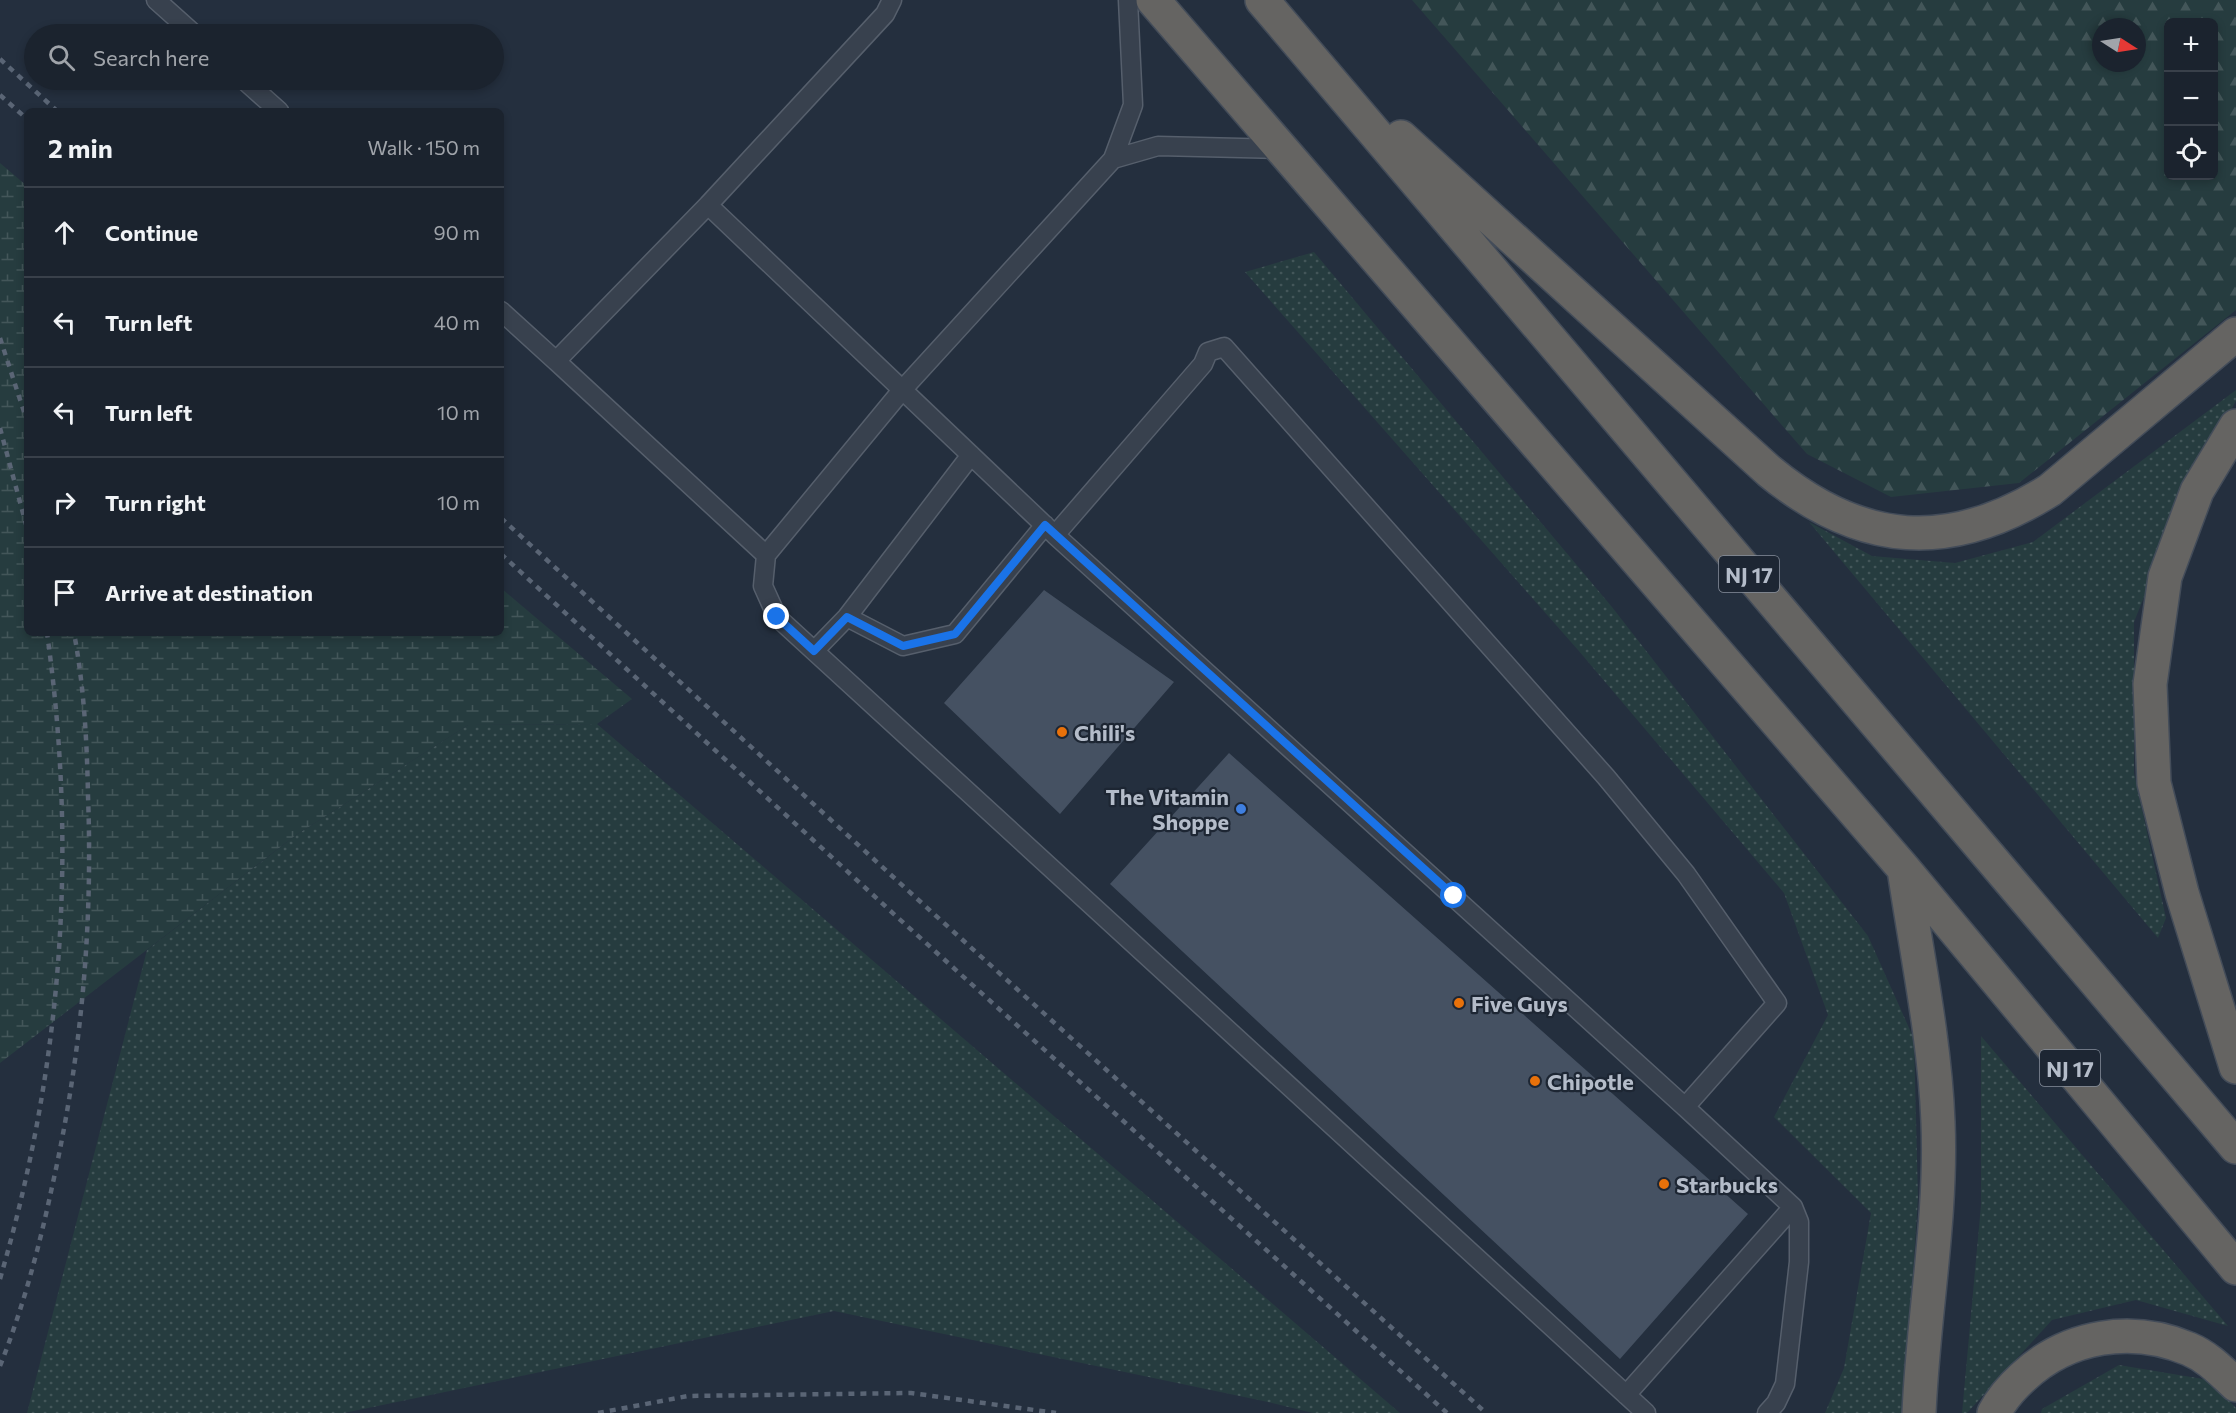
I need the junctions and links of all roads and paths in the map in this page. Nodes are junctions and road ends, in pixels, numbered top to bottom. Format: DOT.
graph roads {
  1 [pos="156,0"];
  2 [pos="892,0"];
  3 [pos="1128,0"];
  4 [pos="1153,0"];
  5 [pos="1262,0"];
  6 [pos="183,24"];
  7 [pos="1306,51"];
  8 [pos="255,90"];
  9 [pos="276,108"];
  10 [pos="1282,149"];
  11 [pos="1113,159"];
  12 [pos="708,205"];
  13 [pos="504,314"];
  14 [pos="2236,334"];
  15 [pos="556,361"];
  16 [pos="903,389"];
  17 [pos="2236,426"];
  18 [pos="971,454"];
  19 [pos="1050,530"];
  20 [pos="766,555"];
  21 [pos="847,617"];
  22 [pos="814,651"];
  23 [pos="1904,869"];
  24 [pos="2236,1067"];
  25 [pos="1685,1107"];
  26 [pos="2236,1147"];
  27 [pos="1793,1206"];
  28 [pos="2236,1268"];
  29 [pos="2236,1385"];
  30 [pos="1626,1395"];
  31 [pos="1646,1413"];
  32 [pos="1767,1413"];
  33 [pos="1919,1413"];
  34 [pos="1994,1413"];
  1 -- 6 [label="lane"];
  2 -- 12 [label="lane"];
  3 -- 11 [label="lane"];
  4 -- 10 [label="highway, NJ 17"];
  5 -- 7 [label="highway, NJ 17"];
  7 -- 14 [label="highway"];
  7 -- 26 [label="highway, NJ 17"];
  8 -- 9 [label="lane"];
  10 -- 11 [label="lane"];
  10 -- 23 [label="highway, NJ 17"];
  11 -- 16 [label="lane"];
  12 -- 15 [label="lane"];
  12 -- 16 [label="lane"];
  13 -- 15 [label="lane"];
  15 -- 20 [label="lane"];
  16 -- 18 [label="lane"];
  16 -- 20 [label="lane"];
  17 -- 24 [label="highway"];
  18 -- 19 [label="lane"];
  18 -- 21 [label="lane"];
  19 -- 21 [label="lane"];
  19 -- 25 [label="lane"];
  19 -- 25 [label="lane"];
  20 -- 22 [label="lane"];
  21 -- 22 [label="lane"];
  22 -- 30 [label="lane"];
  23 -- 28 [label="highway, NJ 17"];
  23 -- 33 [label="highway"];
  25 -- 27 [label="lane"];
  27 -- 30 [label="lane"];
  27 -- 32 [label="lane"];
  29 -- 34 [label="highway"];
  30 -- 31 [label="lane"];
}
